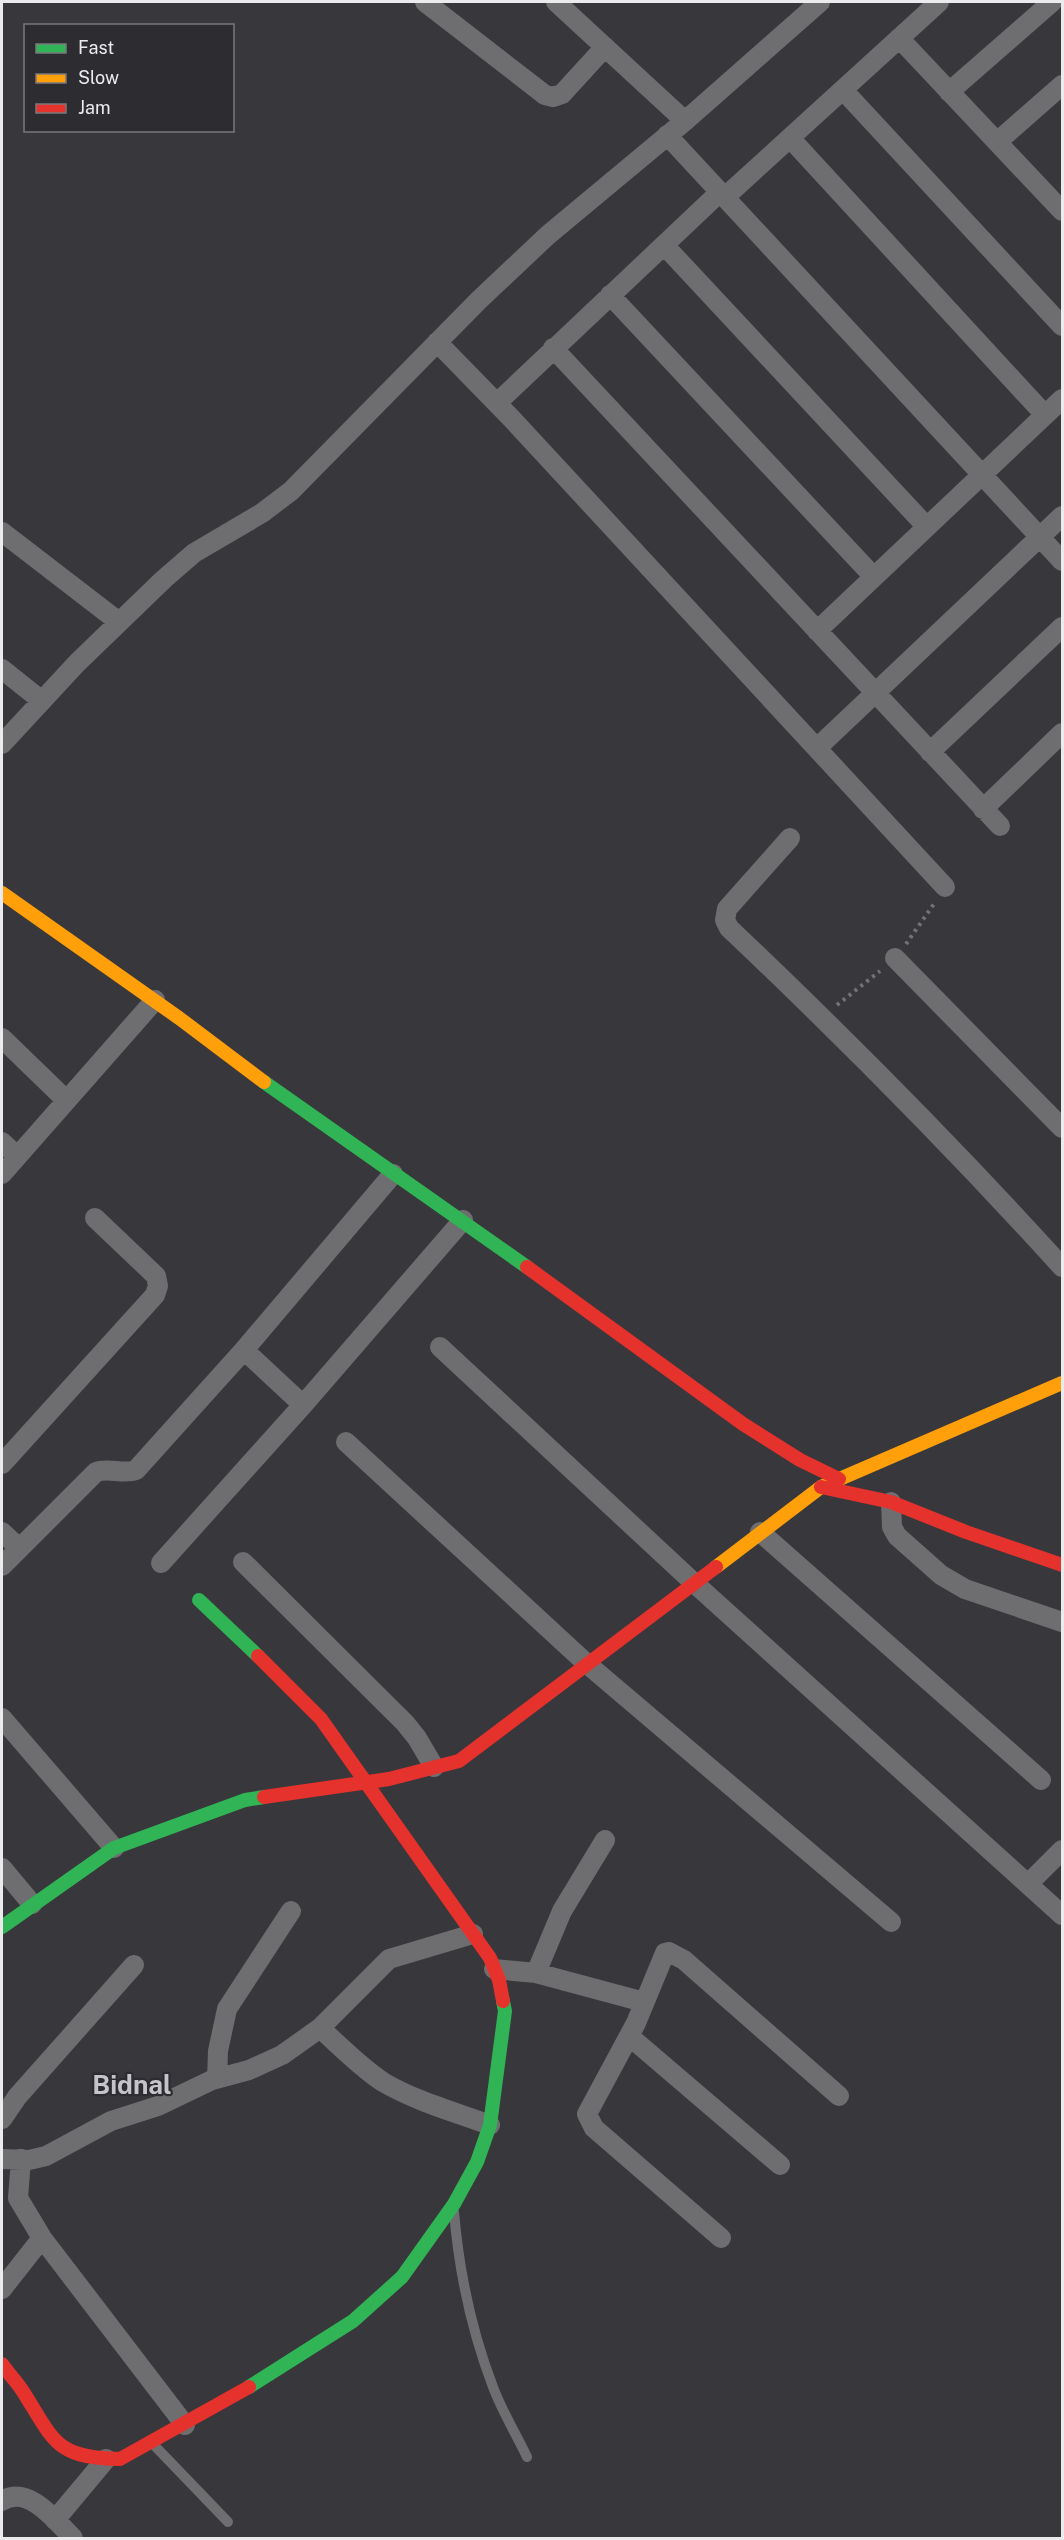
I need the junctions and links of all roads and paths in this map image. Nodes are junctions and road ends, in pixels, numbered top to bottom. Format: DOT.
graph roads {
  1 [pos="425,2"];
  2 [pos="556,2"];
  3 [pos="819,2"];
  4 [pos="939,2"];
  5 [pos="1052,2"];
  6 [pos="899,38"];
  7 [pos="606,47"];
  8 [pos="1062,85"];
  9 [pos="843,90"];
  10 [pos="949,92"];
  11 [pos="684,121"];
  12 [pos="667,135"];
  13 [pos="790,138"];
  14 [pos="997,142"];
  15 [pos="1055,190"];
  16 [pos="722,195"];
  17 [pos="1062,211"];
  18 [pos="664,245"];
  19 [pos="610,295"];
  20 [pos="1062,326"];
  21 [pos="437,342"];
  22 [pos="553,348"];
  23 [pos="1062,399"];
  24 [pos="496,403"];
  25 [pos="1045,415"];
  26 [pos="981,473"];
  27 [pos="1062,516"];
  28 [pos="926,526"];
  29 [pos="2,532"];
  30 [pos="1040,536"];
  31 [pos="1062,561"];
  32 [pos="873,576"];
  33 [pos="119,622"];
  34 [pos="1062,627"];
  35 [pos="817,631"];
  36 [pos="2,669"];
  37 [pos="876,694"];
  38 [pos="42,701"];
  39 [pos="1062,733"];
  40 [pos="2,744"];
  41 [pos="817,748"];
  42 [pos="930,752"];
  43 [pos="983,808"];
  44 [pos="1000,826"];
  45 [pos="790,838"];
  46 [pos="945,887"];
  47 [pos="2,893"];
  48 [pos="895,958"];
  49 [pos="154,1000"];
  50 [pos="2,1038"];
  51 [pos="66,1100"];
  52 [pos="1062,1128"];
  53 [pos="2,1142"];
  54 [pos="17,1156"];
  55 [pos="2,1174"];
  56 [pos="393,1174"];
  57 [pos="95,1218"];
  58 [pos="463,1220"];
  59 [pos="1062,1267"];
  60 [pos="440,1347"];
  61 [pos="244,1350"];
  62 [pos="1062,1383"];
  63 [pos="303,1405"];
  64 [pos="346,1442"];
  65 [pos="2,1464"];
  66 [pos="839,1479"];
  67 [pos="821,1487"];
  68 [pos="891,1502"];
  69 [pos="2,1532"];
  70 [pos="760,1532"];
  71 [pos="19,1548"];
  72 [pos="243,1562"];
  73 [pos="161,1563"];
  74 [pos="1062,1565"];
  75 [pos="2,1566"];
  76 [pos="693,1582"];
  77 [pos="199,1600"];
  78 [pos="1062,1622"];
  79 [pos="586,1663"];
  80 [pos="2,1718"];
  81 [pos="434,1767"];
  82 [pos="1041,1780"];
  83 [pos="365,1782"];
  84 [pos="605,1840"];
  85 [pos="114,1848"];
  86 [pos="1062,1850"];
  87 [pos="2,1868"];
  88 [pos="1028,1884"];
  89 [pos="33,1904"];
  90 [pos="291,1911"];
  91 [pos="1062,1915"];
  92 [pos="891,1922"];
  93 [pos="2,1927"];
  94 [pos="473,1934"];
  95 [pos="134,1965"];
  96 [pos="494,1969"];
  97 [pos="536,1973"];
  98 [pos="644,2002"];
  99 [pos="320,2028"];
  100 [pos="629,2036"];
  101 [pos="217,2079"];
  102 [pos="839,2096"];
  103 [pos="2,2119"];
  104 [pos="490,2125"];
  105 [pos="11,2159"];
  106 [pos="780,2165"];
  107 [pos="454,2205"];
  108 [pos="42,2238"];
  109 [pos="721,2238"];
  110 [pos="2,2289"];
  111 [pos="2,2364"];
  112 [pos="185,2425"];
  113 [pos="152,2443"];
  114 [pos="527,2457"];
  115 [pos="106,2459"];
  116 [pos="2,2501"];
  117 [pos="55,2520"];
  118 [pos="228,2522"];
  119 [pos="73,2538"];
  1 -- 7 [label="street"];
  2 -- 7 [label="street"];
  3 -- 11 [label="street"];
  4 -- 6 [label="street"];
  5 -- 10 [label="street"];
  6 -- 9 [label="street"];
  6 -- 10 [label="street"];
  7 -- 11 [label="street"];
  8 -- 14 [label="street"];
  9 -- 13 [label="street"];
  9 -- 20 [label="street"];
  10 -- 14 [label="street"];
  11 -- 12 [label="street"];
  12 -- 16 [label="street"];
  12 -- 21 [label="street"];
  13 -- 16 [label="street"];
  13 -- 25 [label="street"];
  14 -- 15 [label="street"];
  15 -- 17 [label="street"];
  16 -- 18 [label="street"];
  16 -- 26 [label="street"];
  18 -- 19 [label="street"];
  18 -- 28 [label="street"];
  19 -- 22 [label="street"];
  19 -- 32 [label="street"];
  21 -- 24 [label="street"];
  21 -- 33 [label="street"];
  22 -- 24 [label="street"];
  22 -- 35 [label="street"];
  23 -- 25 [label="street"];
  24 -- 41 [label="street"];
  25 -- 26 [label="street"];
  26 -- 28 [label="street"];
  26 -- 30 [label="street"];
  27 -- 30 [label="street"];
  28 -- 32 [label="street"];
  29 -- 33 [label="street"];
  30 -- 31 [label="street"];
  30 -- 37 [label="street"];
  32 -- 35 [label="street"];
  33 -- 38 [label="street"];
  34 -- 42 [label="street"];
  35 -- 37 [label="street"];
  36 -- 38 [label="street"];
  37 -- 41 [label="street"];
  37 -- 42 [label="street"];
  38 -- 40 [label="street"];
  39 -- 43 [label="street"];
  41 -- 46 [label="street"];
  42 -- 43 [label="street"];
  43 -- 44 [label="street"];
  45 -- 59 [label="street"];
  47 -- 49 [label="street"];
  48 -- 52 [label="street"];
  49 -- 51 [label="street"];
  49 -- 56 [label="street"];
  50 -- 51 [label="street"];
  51 -- 54 [label="street"];
  53 -- 54 [label="street"];
  54 -- 55 [label="street"];
  56 -- 58 [label="street"];
  56 -- 61 [label="street"];
  57 -- 65 [label="street"];
  58 -- 63 [label="street"];
  58 -- 66 [label="street"];
  60 -- 76 [label="street"];
  61 -- 63 [label="street"];
  61 -- 71 [label="street"];
  62 -- 66 [label="street"];
  63 -- 73 [label="street"];
  64 -- 79 [label="street"];
  66 -- 67 [label="street"];
  67 -- 68 [label="street"];
  67 -- 70 [label="street"];
  68 -- 74 [label="street"];
  68 -- 78 [label="street"];
  69 -- 71 [label="street"];
  70 -- 76 [label="street"];
  70 -- 82 [label="street"];
  71 -- 75 [label="street"];
  72 -- 81 [label="street"];
  76 -- 79 [label="street"];
  76 -- 88 [label="street"];
  77 -- 83 [label="street"];
  79 -- 81 [label="street"];
  79 -- 92 [label="street"];
  80 -- 85 [label="street"];
  81 -- 83 [label="street"];
  83 -- 85 [label="street"];
  83 -- 94 [label="street"];
  84 -- 97 [label="street"];
  85 -- 89 [label="street"];
  86 -- 88 [label="street"];
  87 -- 89 [label="street"];
  88 -- 91 [label="street"];
  89 -- 93 [label="street"];
  90 -- 101 [label="street"];
  94 -- 96 [label="street"];
  94 -- 99 [label="street"];
  95 -- 103 [label="street"];
  96 -- 97 [label="street"];
  96 -- 104 [label="street"];
  97 -- 98 [label="street"];
  98 -- 100 [label="street"];
  98 -- 102 [label="street"];
  99 -- 101 [label="street"];
  99 -- 104 [label="street"];
  100 -- 106 [label="street"];
  100 -- 109 [label="street"];
  101 -- 105 [label="street"];
  104 -- 107 [label="street"];
  105 -- 108 [label="street"];
  107 -- 112 [label="street"];
  107 -- 114 [label="lane"];
  108 -- 110 [label="street"];
  108 -- 112 [label="street"];
  111 -- 115 [label="street"];
  112 -- 113 [label="street"];
  113 -- 115 [label="street"];
  113 -- 118 [label="lane"];
  115 -- 117 [label="street"];
  116 -- 117 [label="street"];
  117 -- 119 [label="street"];
}
